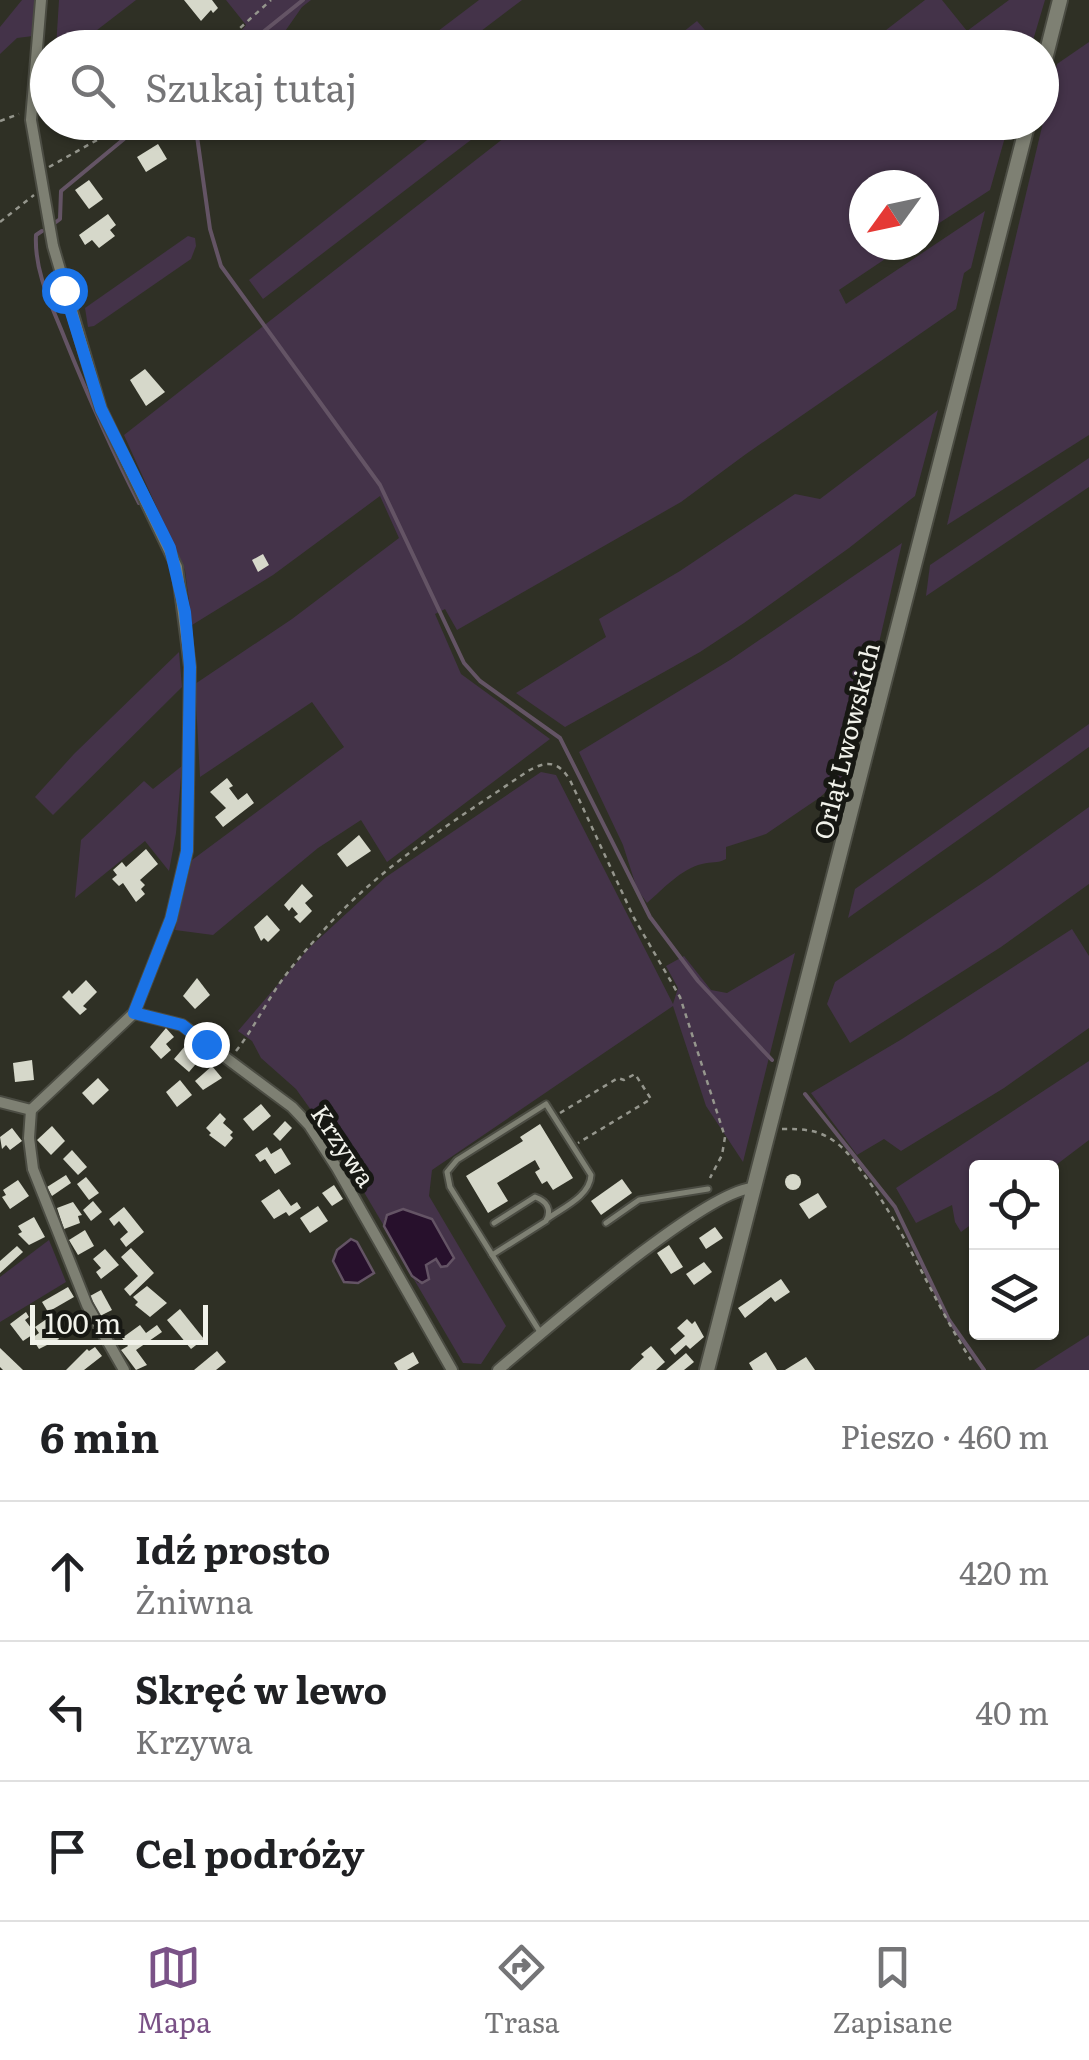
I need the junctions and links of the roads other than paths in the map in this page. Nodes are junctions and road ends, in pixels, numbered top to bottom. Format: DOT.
graph roads {
  1 [pos="40,0"];
  2 [pos="1060,0"];
  3 [pos="37,30"];
  4 [pos="1052,30"];
  5 [pos="34,140"];
  6 [pos="1023,140"];
  7 [pos="134,1013"];
  8 [pos="0,1102"];
  9 [pos="31,1110"];
  10 [pos="755,1188"];
  11 [pos="708,1190"];
  12 [pos="547,1219"];
  13 [pos="494,1222"];
  14 [pos="606,1223"];
  15 [pos="492,1256"];
  16 [pos="541,1334"];
  17 [pos="124,1370"];
  18 [pos="452,1370"];
  19 [pos="498,1370"];
  20 [pos="707,1370"];
  1 -- 3 [label="street"];
  2 -- 4 [label="street"];
  5 -- 7 [label="street"];
  6 -- 10 [label="street, Orląt Lwowskich"];
  7 -- 9 [label="street"];
  7 -- 18 [label="street, Krzywa"];
  8 -- 9 [label="street"];
  9 -- 17 [label="street"];
  10 -- 16 [label="street"];
  10 -- 20 [label="street, Orląt Lwowskich"];
  11 -- 14 [label="lane"];
  12 -- 13 [label="lane"];
  12 -- 15 [label="lane"];
  12 -- 15 [label="lane"];
  15 -- 16 [label="lane"];
  16 -- 19 [label="street"];
}
